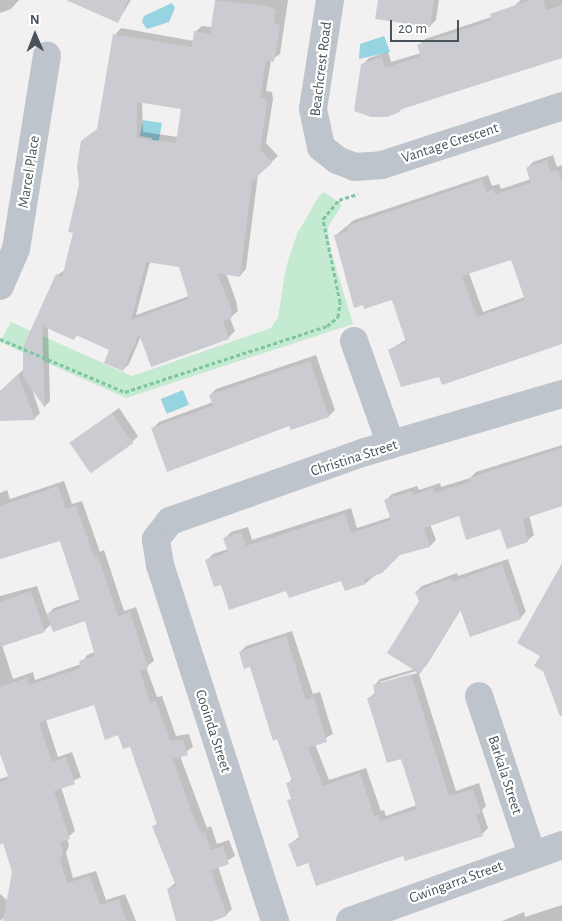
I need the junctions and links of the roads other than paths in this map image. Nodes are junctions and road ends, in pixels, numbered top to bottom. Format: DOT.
graph roads {
  1 [pos="330,0"];
  2 [pos="47,55"];
  3 [pos="562,106"];
  4 [pos="346,164"];
  5 [pos="0,286"];
  6 [pos="354,341"];
  7 [pos="562,394"];
  8 [pos="391,445"];
  9 [pos="156,539"];
  10 [pos="479,696"];
  11 [pos="562,845"];
  12 [pos="532,854"];
  13 [pos="275,921"];
  14 [pos="350,921"];
  1 -- 4 [label="street, Beachcrest Road"];
  2 -- 5 [label="street, Marcel Place"];
  3 -- 4 [label="street, Vantage Crescent"];
  6 -- 8 [label="street"];
  7 -- 8 [label="street, Christina Street"];
  8 -- 9 [label="street, Christina Street"];
  9 -- 13 [label="street, Cooinda Street"];
  10 -- 12 [label="street, Barkala Street"];
  11 -- 12 [label="street, Gwingarra Street"];
  12 -- 14 [label="street, Gwingarra Street"];
}
